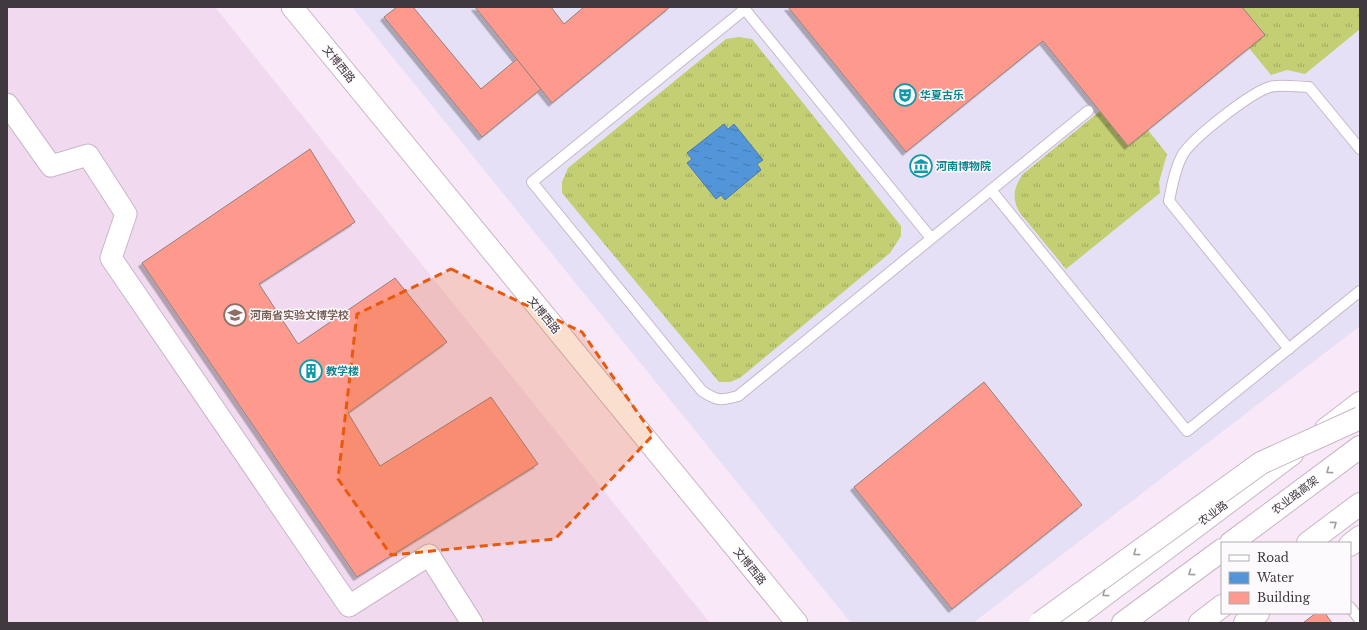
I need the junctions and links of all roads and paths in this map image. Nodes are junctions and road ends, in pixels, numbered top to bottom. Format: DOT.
graph roads {
  1 [pos="292,7"];
  2 [pos="744,8"];
  3 [pos="7,104"];
  4 [pos="1088,111"];
  5 [pos="1360,149"];
  6 [pos="991,190"];
  7 [pos="931,238"];
  8 [pos="1360,291"];
  9 [pos="1289,349"];
  10 [pos="1360,403"];
  11 [pos="1360,418"];
  12 [pos="1360,447"];
  13 [pos="1360,504"];
  14 [pos="1360,537"];
  15 [pos="1232,542"];
  16 [pos="1309,542"];
  17 [pos="1351,544"];
  18 [pos="1221,551"];
  19 [pos="1221,607"];
  20 [pos="1351,608"];
  21 [pos="1257,614"];
  22 [pos="1360,620"];
  23 [pos="472,623"];
  24 [pos="797,623"];
  25 [pos="1040,623"];
  26 [pos="1067,623"];
  27 [pos="1123,623"];
  28 [pos="1200,623"];
  29 [pos="1245,623"];
  1 -- 24 [label="street, 文博西路"];
  2 -- 7 [label="lane"];
  2 -- 7 [label="lane"];
  3 -- 23 [label="street"];
  4 -- 6 [label="lane"];
  5 -- 9 [label="lane"];
  6 -- 7 [label="lane"];
  6 -- 9 [label="lane"];
  8 -- 9 [label="lane"];
  10 -- 26 [label="main road, 农业路, one-way"];
  11 -- 25 [label="main road, one-way, bridge"];
  12 -- 15 [label="main road, 农业路高架, one-way"];
  16 -- 13 [label="main road, one-way"];
  14 -- 17 [label="main road"];
  18 -- 27 [label="main road, one-way"];
  19 -- 28 [label="main road"];
  20 -- 22 [label="lane"];
  21 -- 29 [label="main road"];
}
